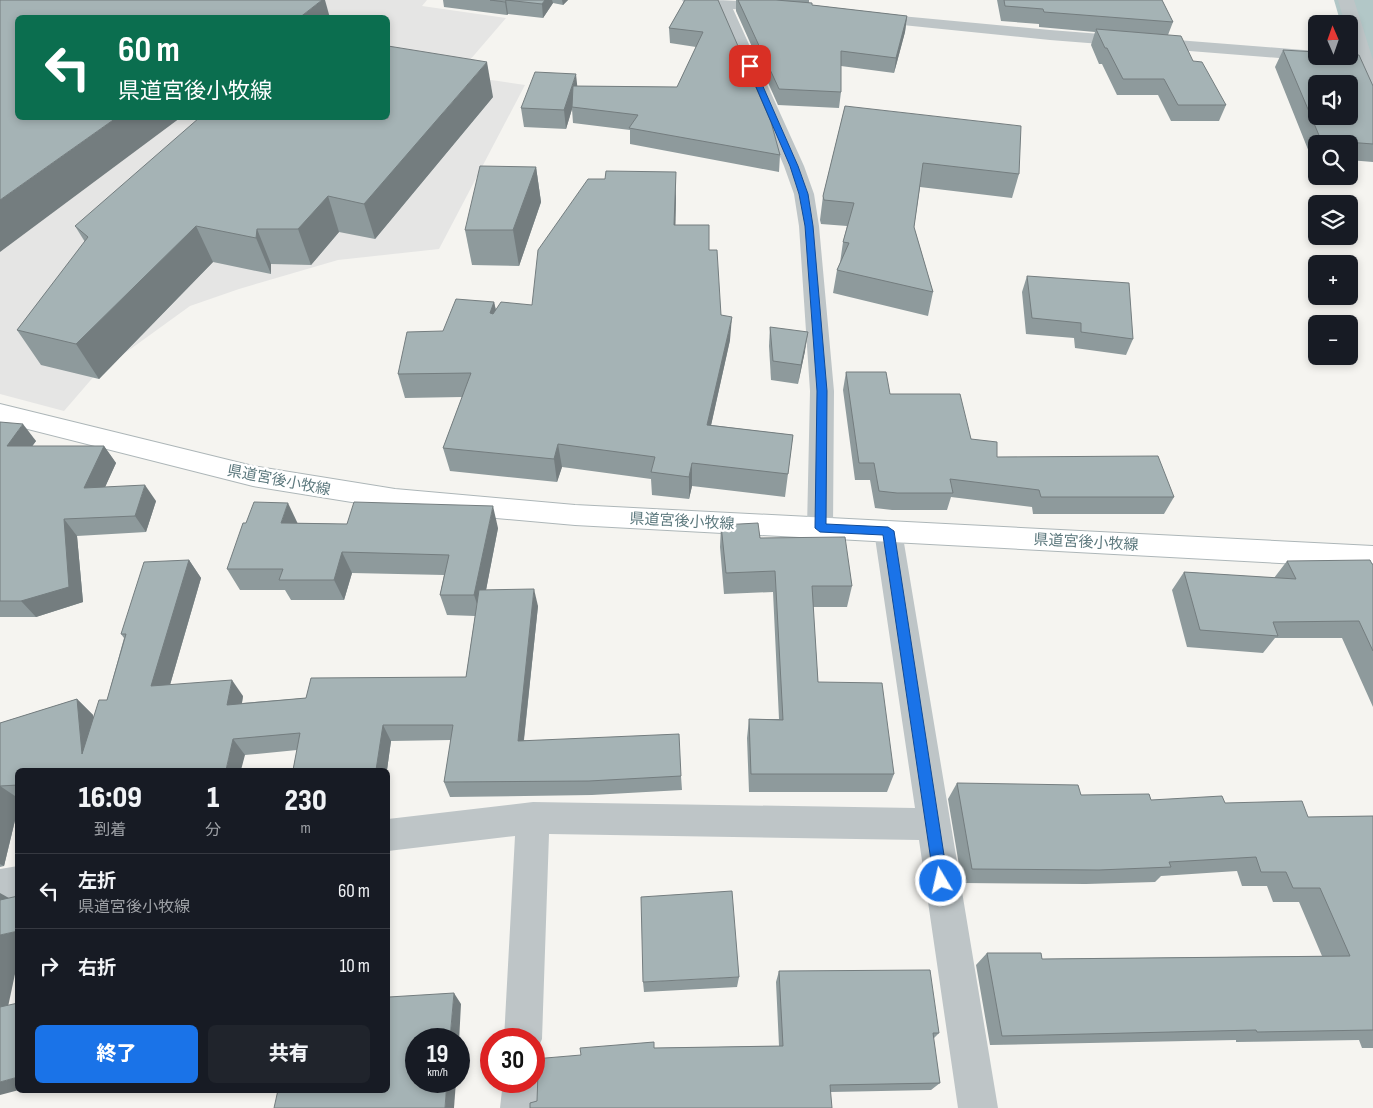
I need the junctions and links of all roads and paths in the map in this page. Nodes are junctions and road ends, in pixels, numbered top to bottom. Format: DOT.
graph roads {
  1 [pos="690,0"];
  2 [pos="1346,0"];
  3 [pos="722,2"];
  4 [pos="790,10"];
  5 [pos="849,16"];
  6 [pos="1365,40"];
  7 [pos="1308,55"];
  8 [pos="1358,59"];
  9 [pos="1362,59"];
  10 [pos="1373,88"];
  11 [pos="0,413"];
  12 [pos="820,528"];
  13 [pos="888,531"];
  14 [pos="1373,556"];
  15 [pos="533,818"];
  16 [pos="932,824"];
  17 [pos="390,835"];
  18 [pos="15,884"];
  19 [pos="0,886"];
  20 [pos="524,1028"];
  21 [pos="521,1093"];
  22 [pos="520,1108"];
  23 [pos="978,1108"];
  1 -- 3 [label="street"];
  2 -- 6 [label="street"];
  3 -- 4 [label="street"];
  3 -- 12 [label="street"];
  5 -- 7 [label="street"];
  6 -- 9 [label="street"];
  8 -- 9 [label="street"];
  9 -- 10 [label="street"];
  11 -- 12 [label="main road, 県道宮後小牧線"];
  12 -- 13 [label="main road, 県道宮後小牧線"];
  13 -- 14 [label="main road, 県道宮後小牧線"];
  13 -- 16 [label="street"];
  15 -- 16 [label="street"];
  15 -- 17 [label="street"];
  15 -- 20 [label="street"];
  16 -- 23 [label="street"];
  18 -- 19 [label="street"];
  21 -- 22 [label="street"];
}
